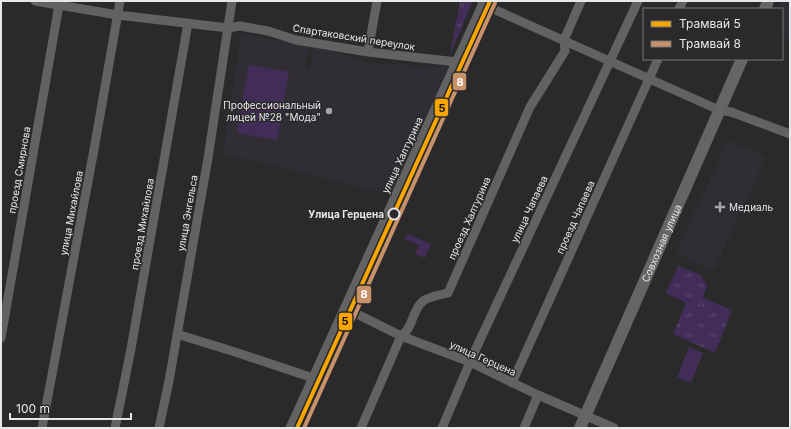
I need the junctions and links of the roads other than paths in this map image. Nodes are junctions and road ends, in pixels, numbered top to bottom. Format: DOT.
graph roads {
  1 [pos="35,1"];
  2 [pos="120,1"];
  3 [pos="232,1"];
  4 [pos="377,1"];
  5 [pos="581,1"];
  6 [pos="638,1"];
  7 [pos="483,2"];
  8 [pos="58,5"];
  9 [pos="118,15"];
  10 [pos="188,23"];
  11 [pos="228,28"];
  12 [pos="564,40"];
  13 [pos="368,52"];
  14 [pos="658,60"];
  15 [pos="742,60"];
  16 [pos="457,62"];
  17 [pos="610,62"];
  18 [pos="650,80"];
  19 [pos="719,110"];
  20 [pos="790,134"];
  21 [pos="343,311"];
  22 [pos="177,334"];
  23 [pos="401,336"];
  24 [pos="1,338"];
  25 [pos="470,362"];
  26 [pos="313,378"];
  27 [pos="512,383"];
  28 [pos="538,395"];
  29 [pos="586,416"];
  30 [pos="42,428"];
  31 [pos="115,428"];
  32 [pos="159,428"];
  33 [pos="290,428"];
  34 [pos="361,428"];
  35 [pos="442,428"];
  36 [pos="524,428"];
  37 [pos="580,428"];
  38 [pos="614,428"];
  1 -- 8 [label="street, Спартаковский переулок"];
  2 -- 9 [label="street, улица Михайлова"];
  3 -- 11 [label="street, улица Энгельса"];
  4 -- 13 [label="street"];
  5 -- 12 [label="street, проезд Халтурина"];
  6 -- 17 [label="street, улица Чапаева"];
  7 -- 12 [label="street"];
  7 -- 16 [label="street, улица Халтурина"];
  8 -- 9 [label="street, Спартаковский переулок"];
  8 -- 24 [label="street, проезд Смирнова"];
  9 -- 10 [label="street, Спартаковский переулок"];
  9 -- 30 [label="street, улица Михайлова"];
  10 -- 11 [label="street, Спартаковский переулок"];
  10 -- 31 [label="street, проезд Михайлова"];
  11 -- 13 [label="street, Спартаковский переулок"];
  11 -- 22 [label="street, улица Энгельса"];
  12 -- 17 [label="street"];
  12 -- 23 [label="street, проезд Халтурина"];
  13 -- 16 [label="street, Спартаковский переулок"];
  14 -- 18 [label="street, проезд Чапаева"];
  15 -- 19 [label="street, Совхозная улица"];
  16 -- 21 [label="street, улица Халтурина"];
  17 -- 18 [label="street"];
  17 -- 25 [label="street, улица Чапаева"];
  18 -- 19 [label="street"];
  18 -- 27 [label="street, проезд Чапаева"];
  19 -- 20 [label="street"];
  19 -- 29 [label="street, Совхозная улица"];
  21 -- 23 [label="street, улица Герцена"];
  21 -- 26 [label="street, улица Халтурина"];
  22 -- 26 [label="street"];
  22 -- 32 [label="street, улица Энгельса"];
  23 -- 25 [label="street, улица Герцена"];
  23 -- 34 [label="street, проезд Халтурина"];
  25 -- 27 [label="street, улица Герцена"];
  25 -- 35 [label="street, улица Чапаева"];
  26 -- 33 [label="street, улица Халтурина"];
  27 -- 28 [label="street, улица Герцена"];
  28 -- 29 [label="street, улица Герцена"];
  28 -- 36 [label="street"];
  29 -- 37 [label="street, Совхозная улица"];
  29 -- 38 [label="street, улица Герцена"];
}
